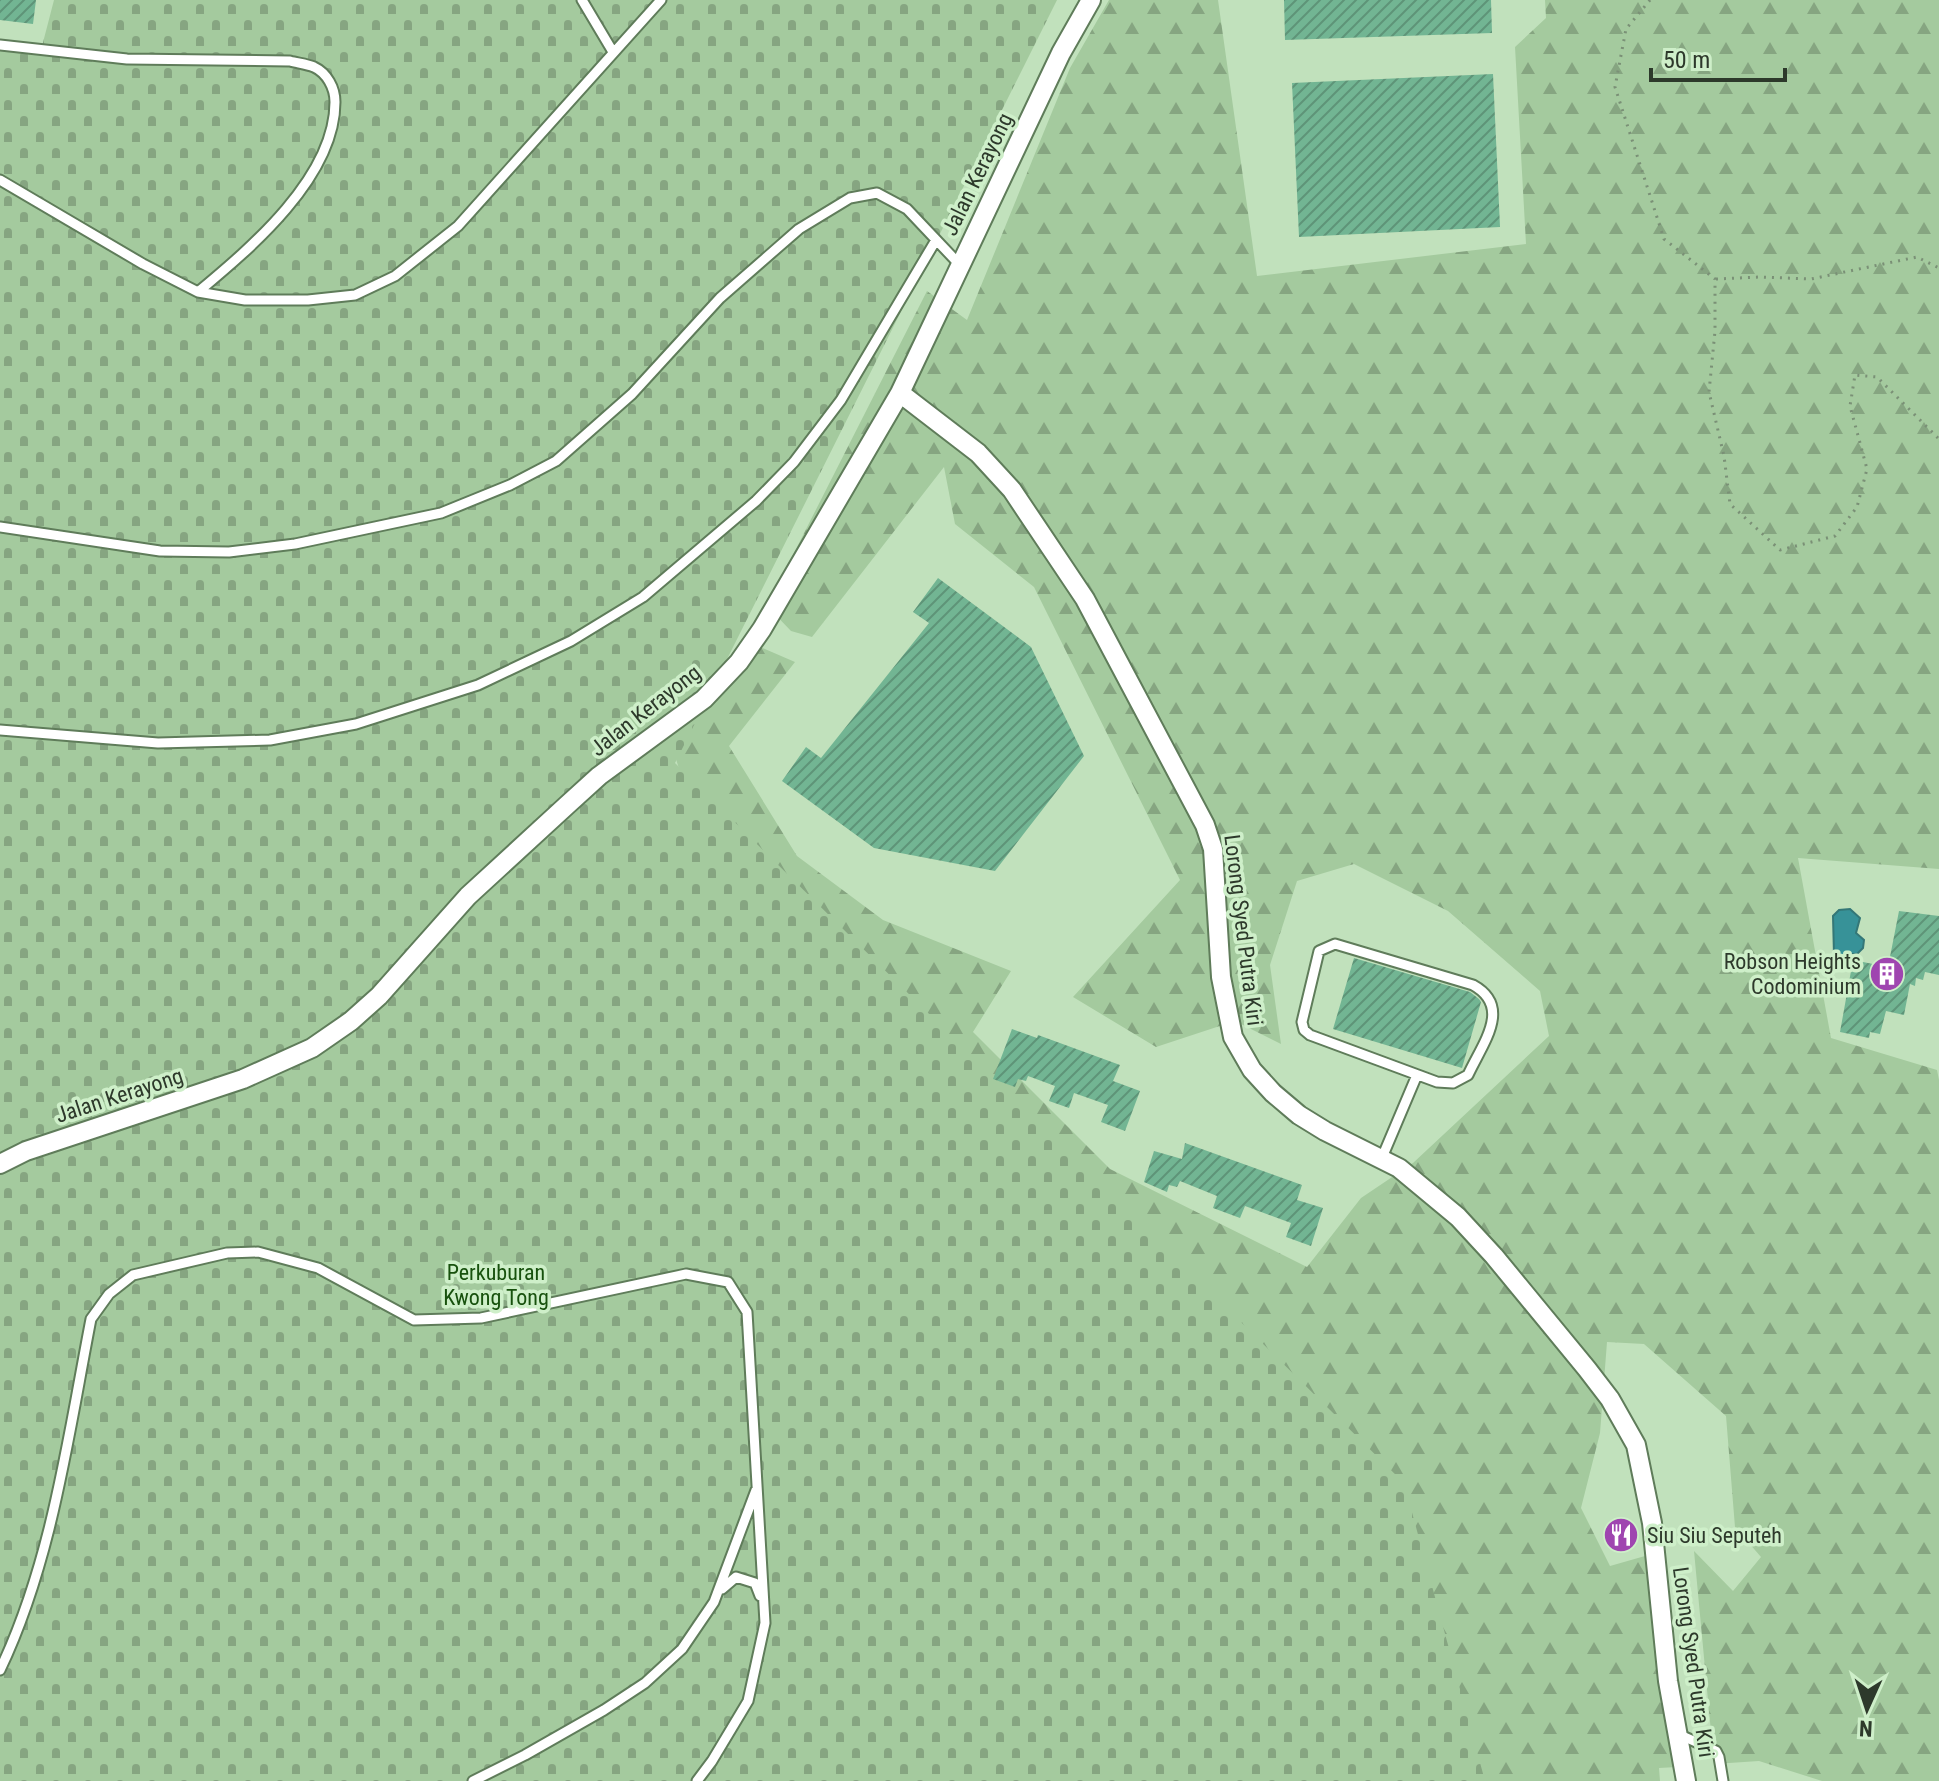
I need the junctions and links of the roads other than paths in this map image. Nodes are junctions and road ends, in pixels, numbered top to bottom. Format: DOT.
graph roads {
  1 [pos="582,0"];
  2 [pos="661,0"];
  3 [pos="1091,0"];
  4 [pos="0,45"];
  5 [pos="613,52"];
  6 [pos="0,180"];
  7 [pos="936,240"];
  8 [pos="960,265"];
  9 [pos="198,292"];
  10 [pos="900,393"];
  11 [pos="0,527"];
  12 [pos="0,730"];
  13 [pos="1417,1075"];
  14 [pos="1381,1160"];
  15 [pos="0,1164"];
  16 [pos="759,1483"];
  17 [pos="714,1602"];
  18 [pos="765,1623"];
  19 [pos="0,1670"];
  20 [pos="1678,1734"];
  21 [pos="473,1781"];
  22 [pos="697,1781"];
  23 [pos="1686,1781"];
  24 [pos="1723,1781"];
  1 -- 5 [label="lane"];
  2 -- 5 [label="lane"];
  3 -- 8 [label="street, Jalan Kerayong"];
  4 -- 9 [label="lane"];
  5 -- 9 [label="lane"];
  6 -- 9 [label="lane"];
  7 -- 8 [label="lane"];
  7 -- 11 [label="lane"];
  7 -- 12 [label="lane"];
  8 -- 10 [label="street, Jalan Kerayong"];
  10 -- 14 [label="street, Lorong Syed Putra Kiri"];
  10 -- 15 [label="street, Jalan Kerayong"];
  13 -- 13 [label="lane"];
  13 -- 14 [label="lane"];
  14 -- 20 [label="street, Lorong Syed Putra Kiri"];
  16 -- 17 [label="lane"];
  16 -- 18 [label="lane"];
  16 -- 19 [label="lane"];
  17 -- 18 [label="lane"];
  17 -- 21 [label="lane"];
  18 -- 22 [label="lane"];
  20 -- 23 [label="street, Lorong Syed Putra Kiri"];
  20 -- 24 [label="lane"];
}
